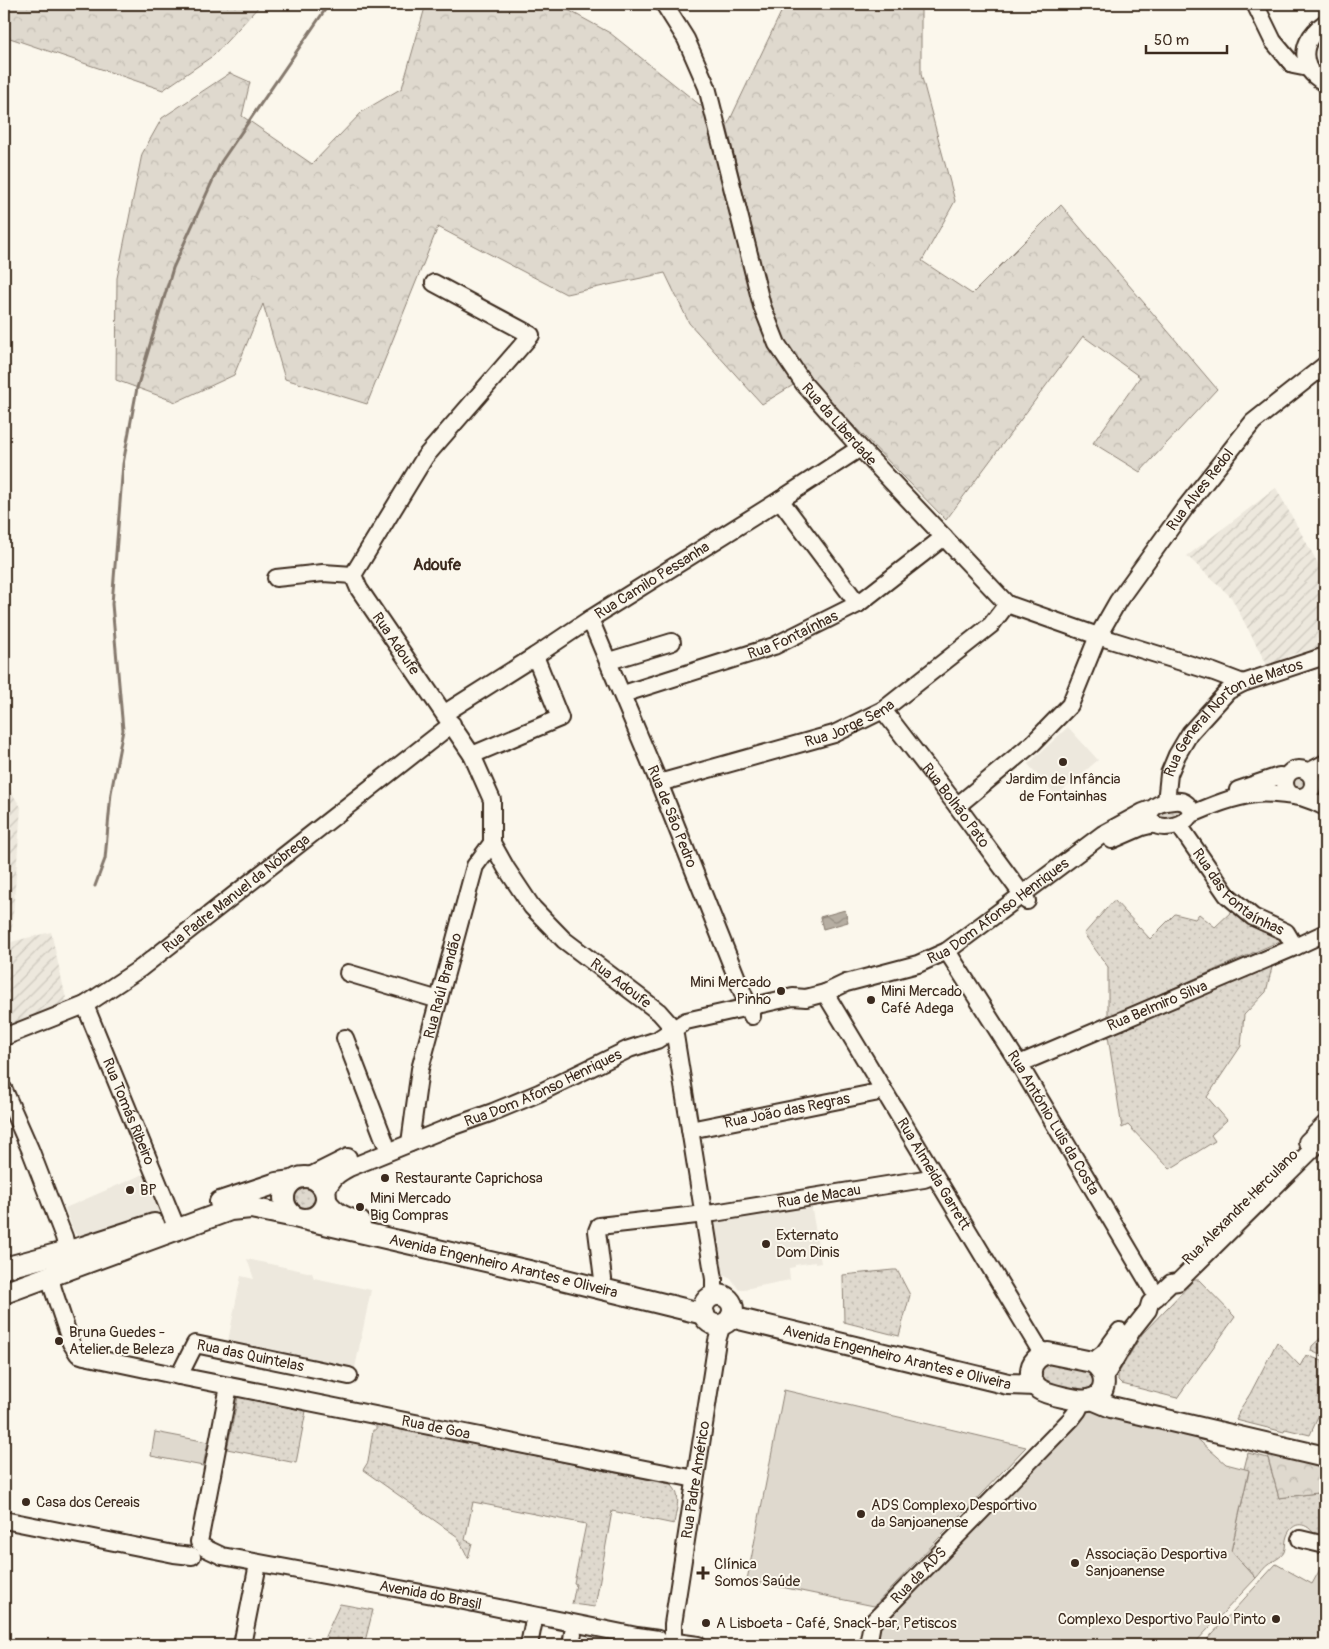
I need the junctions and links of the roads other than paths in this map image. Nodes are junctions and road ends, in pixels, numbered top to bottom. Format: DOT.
graph roads {
  1 [pos="664,4"];
  2 [pos="1255,4"];
  3 [pos="1325,23"];
  4 [pos="1308,68"];
  5 [pos="1325,83"];
  6 [pos="434,283"];
  7 [pos="1325,365"];
  8 [pos="860,448"];
  9 [pos="780,500"];
  10 [pos="944,537"];
  11 [pos="353,575"];
  12 [pos="276,578"];
  13 [pos="858,604"];
  14 [pos="1007,604"];
  15 [pos="590,619"];
  16 [pos="1098,636"];
  17 [pos="672,642"];
  18 [pos="536,656"];
  19 [pos="1325,656"];
  20 [pos="609,661"];
  21 [pos="1214,672"];
  22 [pos="1243,684"];
  23 [pos="1228,691"];
  24 [pos="623,694"];
  25 [pos="883,710"];
  26 [pos="449,718"];
  27 [pos="472,754"];
  28 [pos="1325,763"];
  29 [pos="1286,777"];
  30 [pos="659,783"];
  31 [pos="1316,784"];
  32 [pos="1298,797"];
  33 [pos="1166,802"];
  34 [pos="957,806"];
  35 [pos="1325,807"];
  36 [pos="1190,811"];
  37 [pos="1153,817"];
  38 [pos="1183,831"];
  39 [pos="492,843"];
  40 [pos="1025,898"];
  41 [pos="1325,933"];
  42 [pos="1295,947"];
  43 [pos="949,955"];
  44 [pos="348,973"];
  45 [pos="830,992"];
  46 [pos="439,1000"];
  47 [pos="85,1004"];
  48 [pos="750,1012"];
  49 [pos="674,1029"];
  50 [pos="4,1037"];
  51 [pos="345,1038"];
  52 [pos="1019,1064"];
  53 [pos="882,1089"];
  54 [pos="4,1090"];
  55 [pos="690,1130"];
  56 [pos="1321,1134"];
  57 [pos="410,1138"];
  58 [pos="384,1142"];
  59 [pos="934,1175"];
  60 [pos="300,1179"];
  61 [pos="326,1196"];
  62 [pos="704,1214"];
  63 [pos="299,1218"];
  64 [pos="175,1223"];
  65 [pos="79,1253"];
  66 [pos="38,1258"];
  67 [pos="4,1268"];
  68 [pos="47,1276"];
  69 [pos="602,1279"];
  70 [pos="4,1293"];
  71 [pos="1154,1300"];
  72 [pos="717,1312"];
  73 [pos="1036,1370"];
  74 [pos="179,1376"];
  75 [pos="349,1376"];
  76 [pos="229,1386"];
  77 [pos="1094,1386"];
  78 [pos="1325,1445"];
  79 [pos="1325,1456"];
  80 [pos="690,1478"];
  81 [pos="4,1512"];
  82 [pos="4,1520"];
  83 [pos="1300,1539"];
  84 [pos="1325,1545"];
  85 [pos="198,1550"];
  86 [pos="257,1569"];
  87 [pos="533,1625"];
  88 [pos="572,1639"];
  89 [pos="667,1640"];
  90 [pos="615,1643"];
  91 [pos="242,1645"];
  92 [pos="529,1645"];
  93 [pos="640,1645"];
  94 [pos="698,1645"];
  95 [pos="868,1645"];
  1 -- 8 [label="street, Rua da Liberdade"];
  2 -- 4 [label="street"];
  3 -- 4 [label="street"];
  4 -- 5 [label="street"];
  6 -- 11 [label="street"];
  7 -- 16 [label="street, Rua Alves Redol"];
  8 -- 9 [label="street, Rua Camilo Pessanha"];
  8 -- 10 [label="street, Rua da Liberdade"];
  9 -- 13 [label="street"];
  9 -- 15 [label="street, Rua Camilo Pessanha"];
  10 -- 13 [label="street, Rua Fontaínhas"];
  10 -- 14 [label="street, Rua da Liberdade"];
  11 -- 12 [label="street"];
  11 -- 26 [label="street, Rua Adoufe"];
  13 -- 24 [label="street, Rua Fontaínhas"];
  14 -- 16 [label="street, Rua da Liberdade"];
  14 -- 25 [label="street, Rua Jorge Sena"];
  15 -- 18 [label="street, Rua Camilo Pessanha"];
  15 -- 20 [label="street, Rua de São Pedro"];
  16 -- 21 [label="street, Rua da Liberdade"];
  16 -- 34 [label="street, Rua Alves Redol"];
  17 -- 20 [label="street"];
  18 -- 26 [label="street, Rua Camilo Pessanha"];
  18 -- 27 [label="street"];
  19 -- 22 [label="street, Rua General Norton de Matos"];
  20 -- 24 [label="street, Rua de São Pedro"];
  21 -- 22 [label="street, Rua da Liberdade"];
  21 -- 23 [label="street"];
  22 -- 23 [label="street, Rua General Norton de Matos"];
  23 -- 33 [label="street, Rua General Norton de Matos"];
  24 -- 30 [label="street, Rua de São Pedro"];
  25 -- 30 [label="street, Rua Jorge Sena"];
  25 -- 34 [label="street, Rua Bolhão Pato"];
  26 -- 27 [label="street, Rua Adoufe"];
  26 -- 47 [label="street, Rua Padre Manuel da Nóbrega"];
  27 -- 39 [label="street, Rua Adoufe"];
  28 -- 31 [label="street"];
  29 -- 31 [label="street, Rua Dom Afonso Henriques"];
  29 -- 32 [label="street"];
  29 -- 36 [label="street, Rua Dom Afonso Henriques"];
  30 -- 48 [label="street, Rua de São Pedro"];
  31 -- 32 [label="street"];
  32 -- 35 [label="street, Rua Dom Afonso Henriques"];
  32 -- 36 [label="street, Rua Dom Afonso Henriques"];
  33 -- 36 [label="street, Rua Dom Afonso Henriques"];
  33 -- 37 [label="street, Rua Dom Afonso Henriques"];
  34 -- 40 [label="street, Rua Bolhão Pato"];
  36 -- 37 [label="street, Rua Dom Afonso Henriques"];
  37 -- 40 [label="street, Rua Dom Afonso Henriques"];
  38 -- 42 [label="street, Rua das Fontaínhas"];
  39 -- 46 [label="street, Rua Raúl Brandão"];
  39 -- 49 [label="street, Rua Adoufe"];
  40 -- 43 [label="street, Rua Dom Afonso Henriques"];
  41 -- 42 [label="street, Rua das Fontaínhas"];
  42 -- 52 [label="street, Rua Belmiro Silva"];
  43 -- 45 [label="street, Rua Dom Afonso Henriques"];
  43 -- 52 [label="street, Rua António Luis da Costa"];
  44 -- 46 [label="street"];
  45 -- 48 [label="street, Rua Dom Afonso Henriques"];
  45 -- 53 [label="street, Rua Almeida Garrett"];
  46 -- 57 [label="street, Rua Raúl Brandão"];
  47 -- 50 [label="street, Rua Padre Manuel da Nóbrega"];
  47 -- 64 [label="street, Rua Tomás Ribeiro"];
  48 -- 49 [label="street, Rua Dom Afonso Henriques"];
  49 -- 55 [label="street, Rua Padre Américo"];
  49 -- 57 [label="street, Rua Dom Afonso Henriques"];
  51 -- 58 [label="street"];
  52 -- 71 [label="street, Rua António Luis da Costa"];
  53 -- 55 [label="street, Rua João das Regras"];
  53 -- 59 [label="street, Rua Almeida Garrett"];
  54 -- 65 [label="street"];
  55 -- 62 [label="street, Rua Padre Américo"];
  56 -- 71 [label="street, Rua Alexandre Herculano"];
  57 -- 58 [label="street, Rua Dom Afonso Henriques"];
  57 -- 61 [label="street, Rua Dom Afonso Henriques"];
  58 -- 60 [label="street, Rua Dom Afonso Henriques"];
  59 -- 62 [label="street, Rua de Macau"];
  59 -- 73 [label="street, Rua Almeida Garrett"];
  60 -- 61 [label="main road"];
  60 -- 63 [label="main road"];
  60 -- 64 [label="main road, Rua Dom Afonso Henriques"];
  61 -- 63 [label="main road, Rua Dom Afonso Henriques"];
  61 -- 69 [label="main road, Avenida Engenheiro Arantes e Oliveira"];
  62 -- 69 [label="street, Rua de Macau"];
  62 -- 72 [label="street, Rua Padre Américo"];
  63 -- 64 [label="main road, Rua Dom Afonso Henriques"];
  63 -- 72 [label="main road, Avenida Engenheiro Arantes e Oliveira"];
  64 -- 65 [label="main road, Rua Dom Afonso Henriques"];
  65 -- 66 [label="main road, Rua Dom Afonso Henriques"];
  65 -- 68 [label="main road, Rua Dom Afonso Henriques"];
  66 -- 67 [label="main road, Rua Dom Afonso Henriques"];
  66 -- 68 [label="main road"];
  68 -- 70 [label="main road, Rua Dom Afonso Henriques"];
  68 -- 74 [label="street"];
  69 -- 72 [label="main road, Avenida Engenheiro Arantes e Oliveira"];
  71 -- 77 [label="street, Rua Alexandre Herculano"];
  72 -- 73 [label="main road, Avenida Engenheiro Arantes e Oliveira"];
  72 -- 80 [label="street, Rua Padre Américo"];
  73 -- 77 [label="main road, Avenida Engenheiro Arantes e Oliveira"];
  73 -- 77 [label="main road, Avenida Engenheiro Arantes e Oliveira"];
  74 -- 75 [label="street, Rua das Quintelas"];
  74 -- 76 [label="street, Rua de Goa"];
  76 -- 80 [label="street, Rua de Goa"];
  76 -- 85 [label="street"];
  77 -- 78 [label="main road, Avenida Engenheiro Arantes e Oliveira"];
  77 -- 79 [label="main road, Avenida Engenheiro Arantes e Oliveira"];
  77 -- 95 [label="street, Rua da ADS"];
  80 -- 89 [label="street, Rua Padre Américo"];
  81 -- 85 [label="street, Avenida do Brasil"];
  82 -- 85 [label="street, Avenida do Brasil"];
  83 -- 84 [label="street"];
  85 -- 86 [label="street, Avenida do Brasil"];
  85 -- 89 [label="street, Avenida do Brasil"];
  86 -- 87 [label="street, Avenida do Brasil"];
  86 -- 91 [label="street"];
  87 -- 88 [label="street, Avenida do Brasil"];
  87 -- 92 [label="street"];
  88 -- 90 [label="street, Avenida do Brasil"];
  89 -- 94 [label="street, Avenida do Brasil"];
  90 -- 93 [label="street, Avenida do Brasil"];
}
